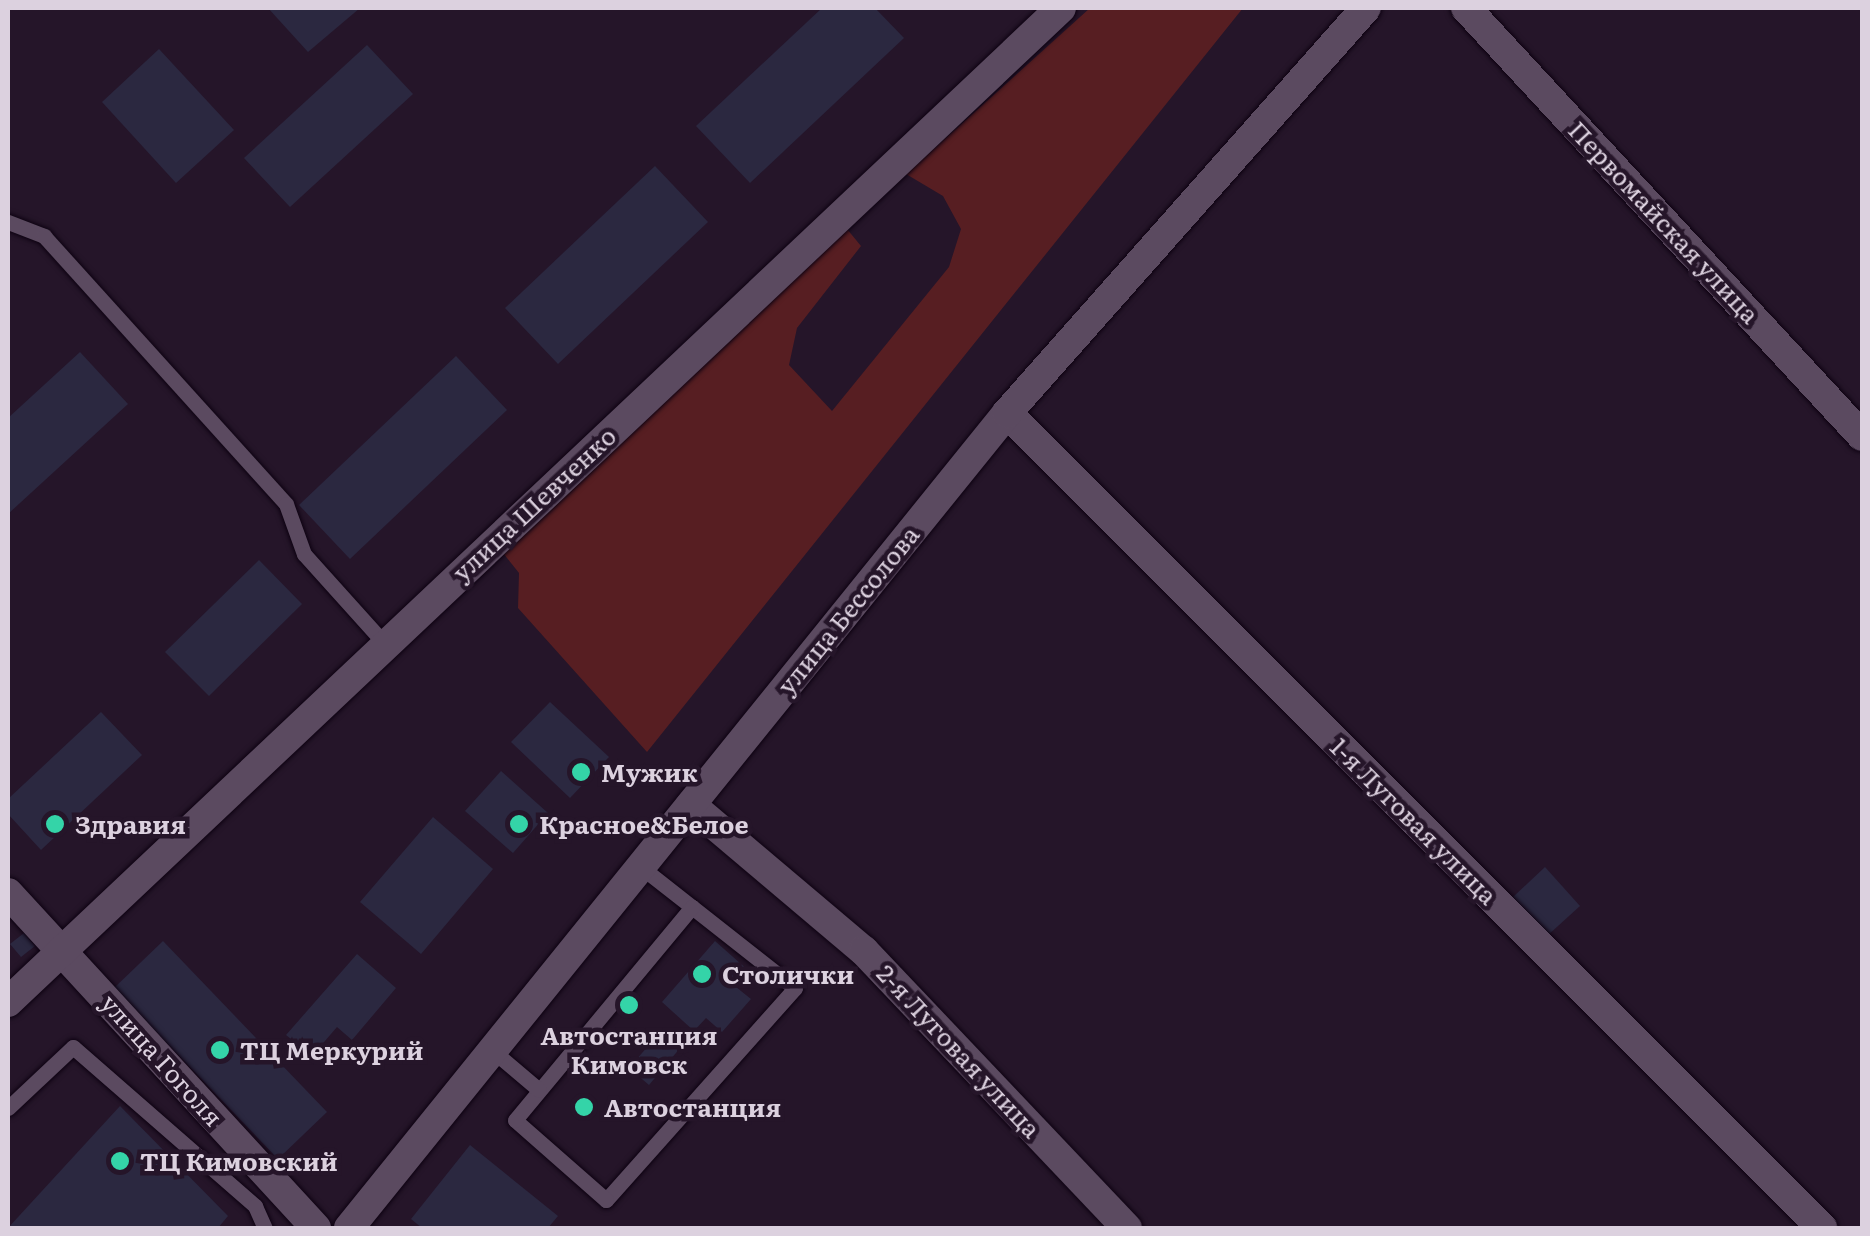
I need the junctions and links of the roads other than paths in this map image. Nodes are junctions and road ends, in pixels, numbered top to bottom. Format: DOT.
graph roads {
  1 [pos="1060,8"];
  2 [pos="1366,8"];
  3 [pos="1466,8"];
  4 [pos="8,222"];
  5 [pos="1006,412"];
  6 [pos="1862,436"];
  7 [pos="385,644"];
  8 [pos="691,805"];
  9 [pos="641,867"];
  10 [pos="8,892"];
  11 [pos="692,907"];
  12 [pos="61,949"];
  13 [pos="8,1002"];
  14 [pos="492,1050"];
  15 [pos="539,1090"];
  16 [pos="8,1108"];
  17 [pos="266,1228"];
  18 [pos="316,1228"];
  19 [pos="349,1228"];
  20 [pos="1127,1228"];
  21 [pos="1822,1228"];
  1 -- 7 [label="street, улица Шевченко"];
  2 -- 5 [label="street, улица Бессолова"];
  3 -- 6 [label="street, Первомайская улица"];
  4 -- 7 [label="lane"];
  5 -- 8 [label="street, улица Бессолова"];
  5 -- 21 [label="street, 1-я Луговая улица"];
  7 -- 12 [label="street, улица Шевченко"];
  8 -- 9 [label="street, улица Бессолова"];
  8 -- 20 [label="street, 2-я Луговая улица"];
  9 -- 11 [label="lane"];
  9 -- 14 [label="street, улица Бессолова"];
  10 -- 12 [label="street, улица Гоголя"];
  11 -- 15 [label="lane"];
  11 -- 15 [label="lane"];
  12 -- 13 [label="street, улица Шевченко"];
  12 -- 18 [label="street, улица Гоголя"];
  14 -- 15 [label="lane"];
  14 -- 19 [label="street, улица Бессолова"];
  16 -- 17 [label="lane"];
}
